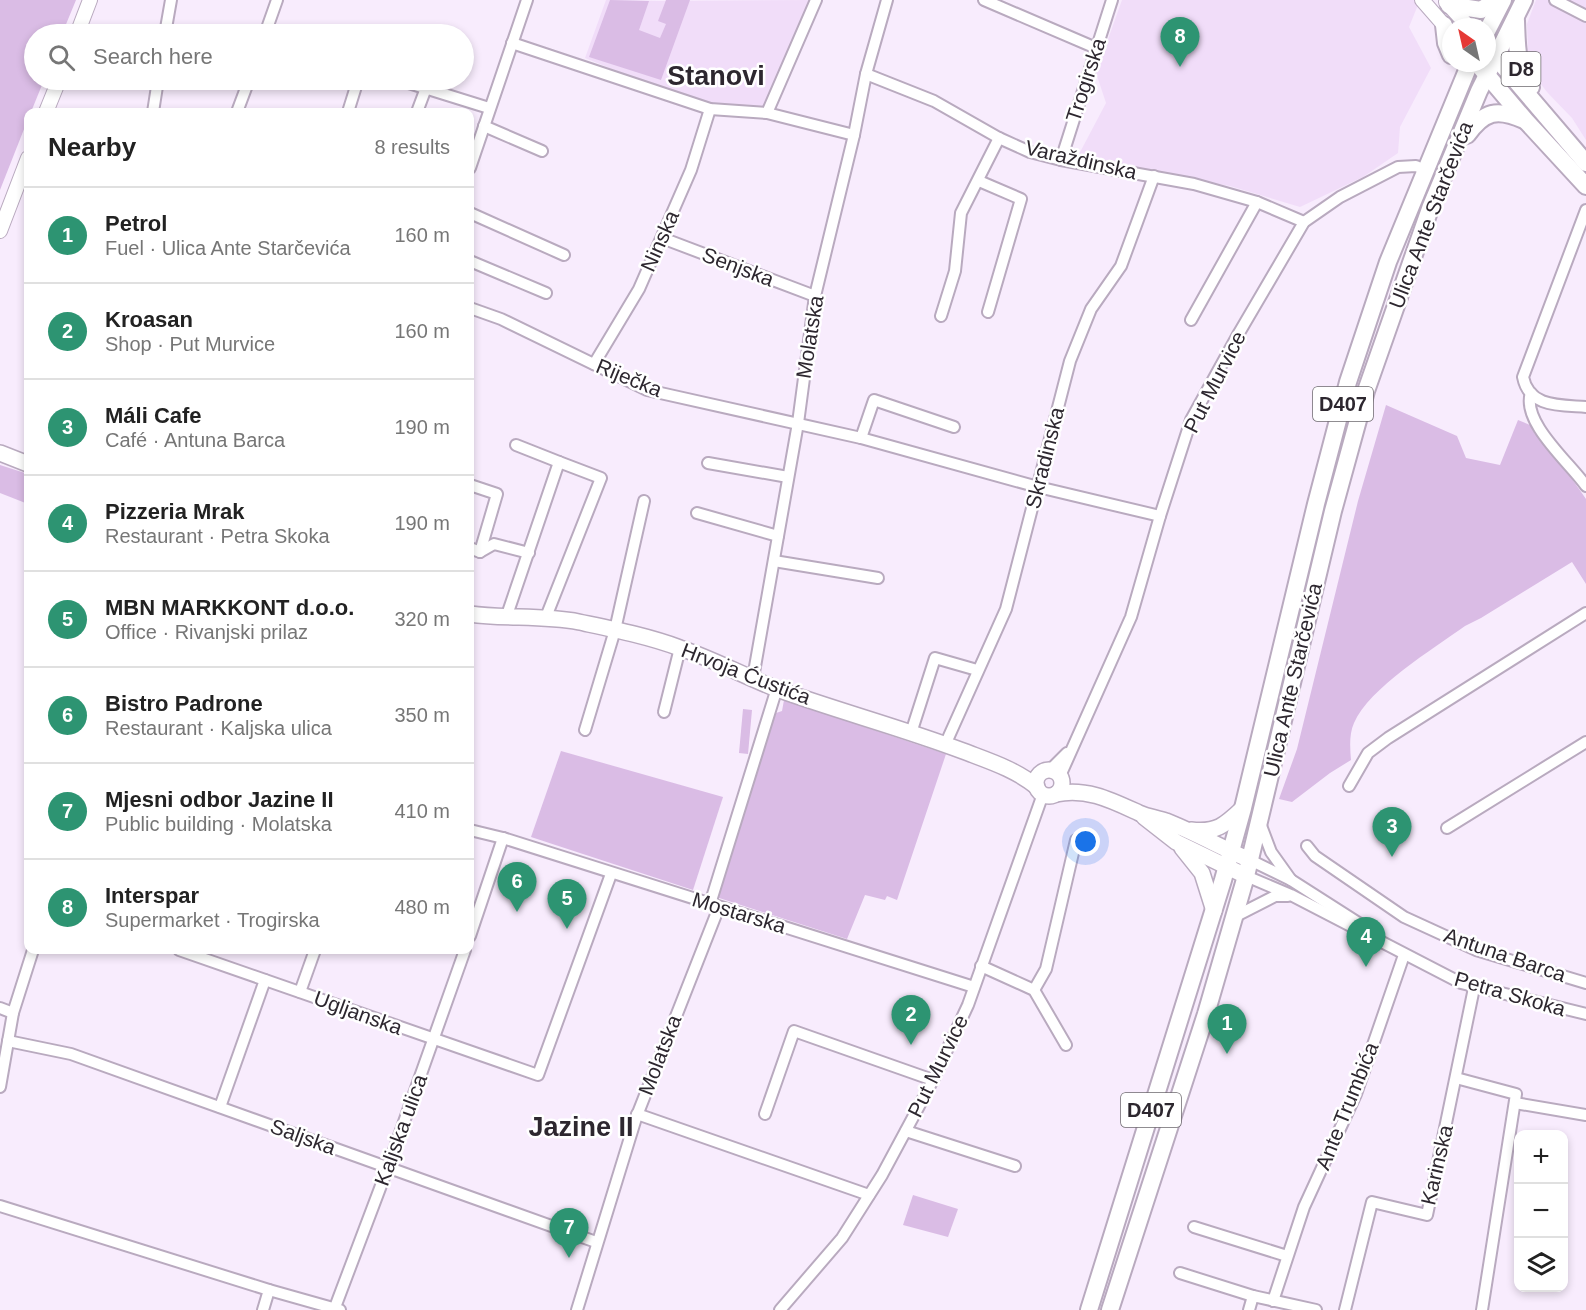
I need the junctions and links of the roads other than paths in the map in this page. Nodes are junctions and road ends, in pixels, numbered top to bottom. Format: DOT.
graph roads {
  1 [pos="90,0"];
  2 [pos="171,0"];
  3 [pos="277,0"];
  4 [pos="527,0"];
  5 [pos="816,0"];
  6 [pos="887,0"];
  7 [pos="984,0"];
  8 [pos="1112,0"];
  9 [pos="1422,0"];
  10 [pos="1496,0"];
  11 [pos="1503,0"];
  12 [pos="1524,0"];
  13 [pos="1555,0"];
  14 [pos="1447,2"];
  15 [pos="1586,16"];
  16 [pos="1516,17"];
  17 [pos="1461,18"];
  18 [pos="1494,18"];
  19 [pos="1442,23"];
  20 [pos="81,24"];
  21 [pos="167,24"];
  22 [pos="269,24"];
  23 [pos="512,43"];
  24 [pos="1496,45"];
  25 [pos="1096,48"];
  26 [pos="1496,58"];
  27 [pos="1456,72"];
  28 [pos="1466,72"];
  29 [pos="1481,72"];
  30 [pos="1485,72"];
  31 [pos="866,74"];
  32 [pos="1459,88"];
  33 [pos="55,90"];
  34 [pos="156,90"];
  35 [pos="245,90"];
  36 [pos="355,90"];
  37 [pos="425,90"];
  38 [pos="432,90"];
  39 [pos="48,108"];
  40 [pos="154,108"];
  41 [pos="238,108"];
  42 [pos="349,108"];
  43 [pos="418,108"];
  44 [pos="489,108"];
  45 [pos="710,109"];
  46 [pos="767,113"];
  47 [pos="1545,114"];
  48 [pos="1526,120"];
  49 [pos="484,126"];
  50 [pos="854,135"];
  51 [pos="999,138"];
  52 [pos="1457,144"];
  53 [pos="542,151"];
  54 [pos="474,156"];
  55 [pos="1060,160"];
  56 [pos="1586,163"];
  57 [pos="24,168"];
  58 [pos="1425,170"];
  59 [pos="1154,176"];
  60 [pos="979,181"];
  61 [pos="1586,186"];
  62 [pos="1257,202"];
  63 [pos="1586,210"];
  64 [pos="474,215"];
  65 [pos="1304,222"];
  66 [pos="0,231"];
  67 [pos="662,238"];
  68 [pos="564,255"];
  69 [pos="474,263"];
  70 [pos="546,293"];
  71 [pos="815,296"];
  72 [pos="474,309"];
  73 [pos="988,312"];
  74 [pos="941,316"];
  75 [pos="1191,320"];
  76 [pos="594,364"];
  77 [pos="1531,393"];
  78 [pos="1586,407"];
  79 [pos="798,423"];
  80 [pos="954,427"];
  81 [pos="861,438"];
  82 [pos="516,445"];
  83 [pos="0,453"];
  84 [pos="24,462"];
  85 [pos="559,462"];
  86 [pos="708,463"];
  87 [pos="788,477"];
  88 [pos="474,486"];
  89 [pos="1586,486"];
  90 [pos="1038,487"];
  91 [pos="644,501"];
  92 [pos="697,513"];
  93 [pos="1160,516"];
  94 [pos="778,536"];
  95 [pos="475,550"];
  96 [pos="528,553"];
  97 [pos="774,561"];
  98 [pos="878,578"];
  99 [pos="1586,613"];
  100 [pos="474,614"];
  101 [pos="546,617"];
  102 [pos="506,618"];
  103 [pos="615,630"];
  104 [pos="680,648"];
  105 [pos="977,670"];
  106 [pos="753,678"];
  107 [pos="774,695"];
  108 [pos="664,712"];
  109 [pos="585,730"];
  110 [pos="911,733"];
  111 [pos="1586,742"];
  112 [pos="945,744"];
  113 [pos="1015,772"];
  114 [pos="1051,773"];
  115 [pos="1349,786"];
  116 [pos="1045,792"];
  117 [pos="1092,794"];
  118 [pos="1243,808"];
  119 [pos="1259,821"];
  120 [pos="1447,828"];
  121 [pos="474,831"];
  122 [pos="1180,835"];
  123 [pos="503,838"];
  124 [pos="1076,840"];
  125 [pos="1307,846"];
  126 [pos="1228,860"];
  127 [pos="1248,868"];
  128 [pos="611,874"];
  129 [pos="1291,880"];
  130 [pos="1292,895"];
  131 [pos="714,905"];
  132 [pos="1214,911"];
  133 [pos="1233,917"];
  134 [pos="474,924"];
  135 [pos="32,954"];
  136 [pos="190,954"];
  137 [pos="314,954"];
  138 [pos="464,954"];
  139 [pos="1404,955"];
  140 [pos="981,966"];
  141 [pos="265,980"];
  142 [pos="1586,983"];
  143 [pos="975,987"];
  144 [pos="1474,988"];
  145 [pos="1034,990"];
  146 [pos="300,992"];
  147 [pos="0,1008"];
  148 [pos="13,1013"];
  149 [pos="1586,1014"];
  150 [pos="434,1040"];
  151 [pos="8,1041"];
  152 [pos="1066,1045"];
  153 [pos="1456,1078"];
  154 [pos="933,1080"];
  155 [pos="0,1087"];
  156 [pos="1515,1103"];
  157 [pos="220,1107"];
  158 [pos="638,1114"];
  159 [pos="765,1114"];
  160 [pos="1586,1115"];
  161 [pos="906,1131"];
  162 [pos="1015,1166"];
  163 [pos="388,1167"];
  164 [pos="869,1195"];
  165 [pos="0,1206"];
  166 [pos="1194,1227"];
  167 [pos="597,1242"];
  168 [pos="1287,1256"];
  169 [pos="1180,1273"];
  170 [pos="269,1290"];
  171 [pos="1253,1296"];
  172 [pos="1273,1301"];
  173 [pos="336,1309"];
  174 [pos="783,1309"];
  175 [pos="263,1310"];
  176 [pos="577,1310"];
  177 [pos="1089,1310"];
  178 [pos="1110,1310"];
  179 [pos="1249,1310"];
  180 [pos="1316,1310"];
  181 [pos="1345,1310"];
  182 [pos="1482,1310"];
  1 -- 20 [label="street"];
  2 -- 21 [label="street"];
  3 -- 22 [label="street"];
  4 -- 23 [label="street"];
  5 -- 46 [label="street"];
  6 -- 31 [label="street, Molatska"];
  7 -- 25 [label="street"];
  8 -- 25 [label="street, Trogirska"];
  9 -- 19 [label="street"];
  10 -- 14 [label="main road"];
  11 -- 18 [label="main road, D8"];
  12 -- 16 [label="main road, D8"];
  13 -- 15 [label="street"];
  14 -- 17 [label="street"];
  16 -- 24 [label="main road, D8"];
  16 -- 47 [label="main road, D8"];
  23 -- 44 [label="street"];
  23 -- 45 [label="street"];
  25 -- 55 [label="street, Trogirska"];
  26 -- 47 [label="main road, D8"];
  27 -- 32 [label="main road"];
  28 -- 32 [label="main road, Ulica Ante Starčevića / D407"];
  29 -- 52 [label="main road, Ulica Ante Starčevića / D407"];
  30 -- 48 [label="main road, D8"];
  31 -- 50 [label="street, Molatska"];
  31 -- 51 [label="street, Varaždinska"];
  32 -- 58 [label="main road, Ulica Ante Starčevića / D407"];
  33 -- 39 [label="street"];
  34 -- 40 [label="street"];
  35 -- 41 [label="street"];
  36 -- 42 [label="street"];
  37 -- 43 [label="street"];
  38 -- 44 [label="street"];
  44 -- 49 [label="street"];
  45 -- 46 [label="street"];
  45 -- 67 [label="street, Ninska"];
  46 -- 50 [label="street"];
  47 -- 56 [label="main road, D8"];
  48 -- 52 [label="main road"];
  48 -- 61 [label="main road, D8"];
  49 -- 53 [label="street"];
  49 -- 54 [label="street"];
  50 -- 71 [label="street, Molatska"];
  51 -- 55 [label="street, Varaždinska"];
  51 -- 60 [label="street"];
  52 -- 119 [label="main road, Ulica Ante Starčevića / D407"];
  55 -- 59 [label="street, Varaždinska"];
  57 -- 66 [label="street"];
  58 -- 65 [label="street, Put Murvice"];
  58 -- 118 [label="main road, Ulica Ante Starčevića / D407"];
  59 -- 62 [label="street, Varaždinska"];
  59 -- 90 [label="street, Skradinska"];
  60 -- 73 [label="street"];
  60 -- 74 [label="street"];
  62 -- 65 [label="street, Varaždinska"];
  62 -- 75 [label="street"];
  63 -- 77 [label="street"];
  64 -- 68 [label="street"];
  65 -- 93 [label="street, Put Murvice"];
  67 -- 71 [label="street, Senjska"];
  67 -- 76 [label="street, Ninska"];
  69 -- 70 [label="street"];
  71 -- 79 [label="street, Molatska"];
  72 -- 76 [label="street, Riječka"];
  76 -- 79 [label="street, Riječka"];
  77 -- 78 [label="street"];
  77 -- 89 [label="street"];
  79 -- 81 [label="street, Riječka"];
  79 -- 87 [label="street, Molatska"];
  80 -- 81 [label="street"];
  81 -- 90 [label="street, Riječka"];
  82 -- 85 [label="street"];
  83 -- 84 [label="main road"];
  85 -- 96 [label="street"];
  85 -- 101 [label="street"];
  86 -- 87 [label="street"];
  87 -- 94 [label="street, Molatska"];
  88 -- 95 [label="street"];
  90 -- 93 [label="street, Riječka"];
  90 -- 105 [label="street, Skradinska"];
  91 -- 103 [label="street"];
  92 -- 94 [label="street"];
  93 -- 114 [label="street, Put Murvice"];
  94 -- 97 [label="street, Molatska"];
  95 -- 96 [label="street"];
  96 -- 102 [label="street"];
  97 -- 98 [label="street"];
  97 -- 106 [label="street, Molatska"];
  99 -- 115 [label="street"];
  100 -- 102 [label="main road, Hrvoja Ćustića"];
  101 -- 102 [label="main road, Hrvoja Ćustića"];
  101 -- 103 [label="main road, Hrvoja Ćustića"];
  103 -- 104 [label="main road, Hrvoja Ćustića"];
  103 -- 109 [label="street"];
  104 -- 106 [label="main road, Hrvoja Ćustića"];
  104 -- 108 [label="street"];
  105 -- 110 [label="street"];
  105 -- 112 [label="street, Skradinska"];
  106 -- 107 [label="main road, Hrvoja Ćustića"];
  107 -- 110 [label="main road, Hrvoja Ćustića"];
  107 -- 131 [label="street, Molatska"];
  110 -- 112 [label="main road, Hrvoja Ćustića"];
  111 -- 120 [label="street"];
  112 -- 113 [label="main road, Hrvoja Ćustića"];
  113 -- 114 [label="main road, Hrvoja Ćustića"];
  113 -- 116 [label="main road, Hrvoja Ćustića"];
  114 -- 116 [label="main road"];
  114 -- 116 [label="main road"];
  114 -- 117 [label="main road, Hrvoja Ćustića"];
  116 -- 117 [label="main road, Hrvoja Ćustića"];
  116 -- 140 [label="street, Put Murvice"];
  117 -- 122 [label="main road, Hrvoja Ćustića"];
  118 -- 122 [label="main road"];
  118 -- 126 [label="main road, Ulica Ante Starčevića / D407"];
  119 -- 127 [label="main road, Ulica Ante Starčevića / D407"];
  119 -- 129 [label="street"];
  121 -- 123 [label="street, Mostarska"];
  122 -- 126 [label="main road, Hrvoja Ćustića"];
  122 -- 132 [label="main road"];
  123 -- 128 [label="street, Mostarska"];
  123 -- 134 [label="street"];
  124 -- 145 [label="street"];
  125 -- 142 [label="street, Antuna Barca"];
  126 -- 127 [label="main road, Hrvoja Ćustića"];
  126 -- 132 [label="main road, Ulica Ante Starčevića / D407"];
  127 -- 129 [label="street, Petra Skoka"];
  127 -- 130 [label="street, Petra Skoka"];
  127 -- 133 [label="main road, Ulica Ante Starčevića / D407"];
  128 -- 131 [label="street, Mostarska"];
  128 -- 150 [label="street, Ugljanska"];
  129 -- 139 [label="street, Petra Skoka"];
  130 -- 133 [label="street"];
  130 -- 139 [label="street, Petra Skoka"];
  131 -- 143 [label="street, Mostarska"];
  131 -- 158 [label="street, Molatska"];
  132 -- 177 [label="main road, Ulica Ante Starčevića / D407"];
  133 -- 178 [label="main road, Ulica Ante Starčevića / D407"];
  135 -- 148 [label="street"];
  136 -- 141 [label="street, Ugljanska"];
  137 -- 146 [label="street"];
  138 -- 150 [label="street, Kaljska ulica"];
  139 -- 144 [label="street, Petra Skoka"];
  139 -- 168 [label="street, Ante Trumbića"];
  140 -- 143 [label="street, Put Murvice"];
  140 -- 145 [label="street"];
  141 -- 146 [label="street, Ugljanska"];
  141 -- 157 [label="street"];
  143 -- 154 [label="street, Put Murvice"];
  144 -- 149 [label="street, Petra Skoka"];
  144 -- 153 [label="street, Karinska"];
  145 -- 152 [label="street"];
  146 -- 150 [label="street, Ugljanska"];
  147 -- 148 [label="street"];
  148 -- 151 [label="street"];
  150 -- 163 [label="street, Kaljska ulica"];
  151 -- 155 [label="street"];
  151 -- 157 [label="street, Saljska"];
  153 -- 156 [label="street"];
  153 -- 181 [label="street, Karinska"];
  154 -- 159 [label="street"];
  154 -- 161 [label="street, Put Murvice"];
  156 -- 160 [label="street"];
  156 -- 182 [label="street"];
  157 -- 163 [label="street, Saljska"];
  158 -- 164 [label="street"];
  158 -- 167 [label="street, Molatska"];
  161 -- 162 [label="street"];
  161 -- 164 [label="street, Put Murvice"];
  163 -- 167 [label="street, Saljska"];
  163 -- 173 [label="street, Kaljska ulica"];
  164 -- 174 [label="street, Put Murvice"];
  165 -- 170 [label="street"];
  166 -- 168 [label="street"];
  167 -- 176 [label="street, Molatska"];
  168 -- 172 [label="street, Ante Trumbića"];
  169 -- 171 [label="street"];
  170 -- 173 [label="street"];
  170 -- 175 [label="street"];
  171 -- 172 [label="street"];
  171 -- 179 [label="street"];
  172 -- 180 [label="street"];
}
